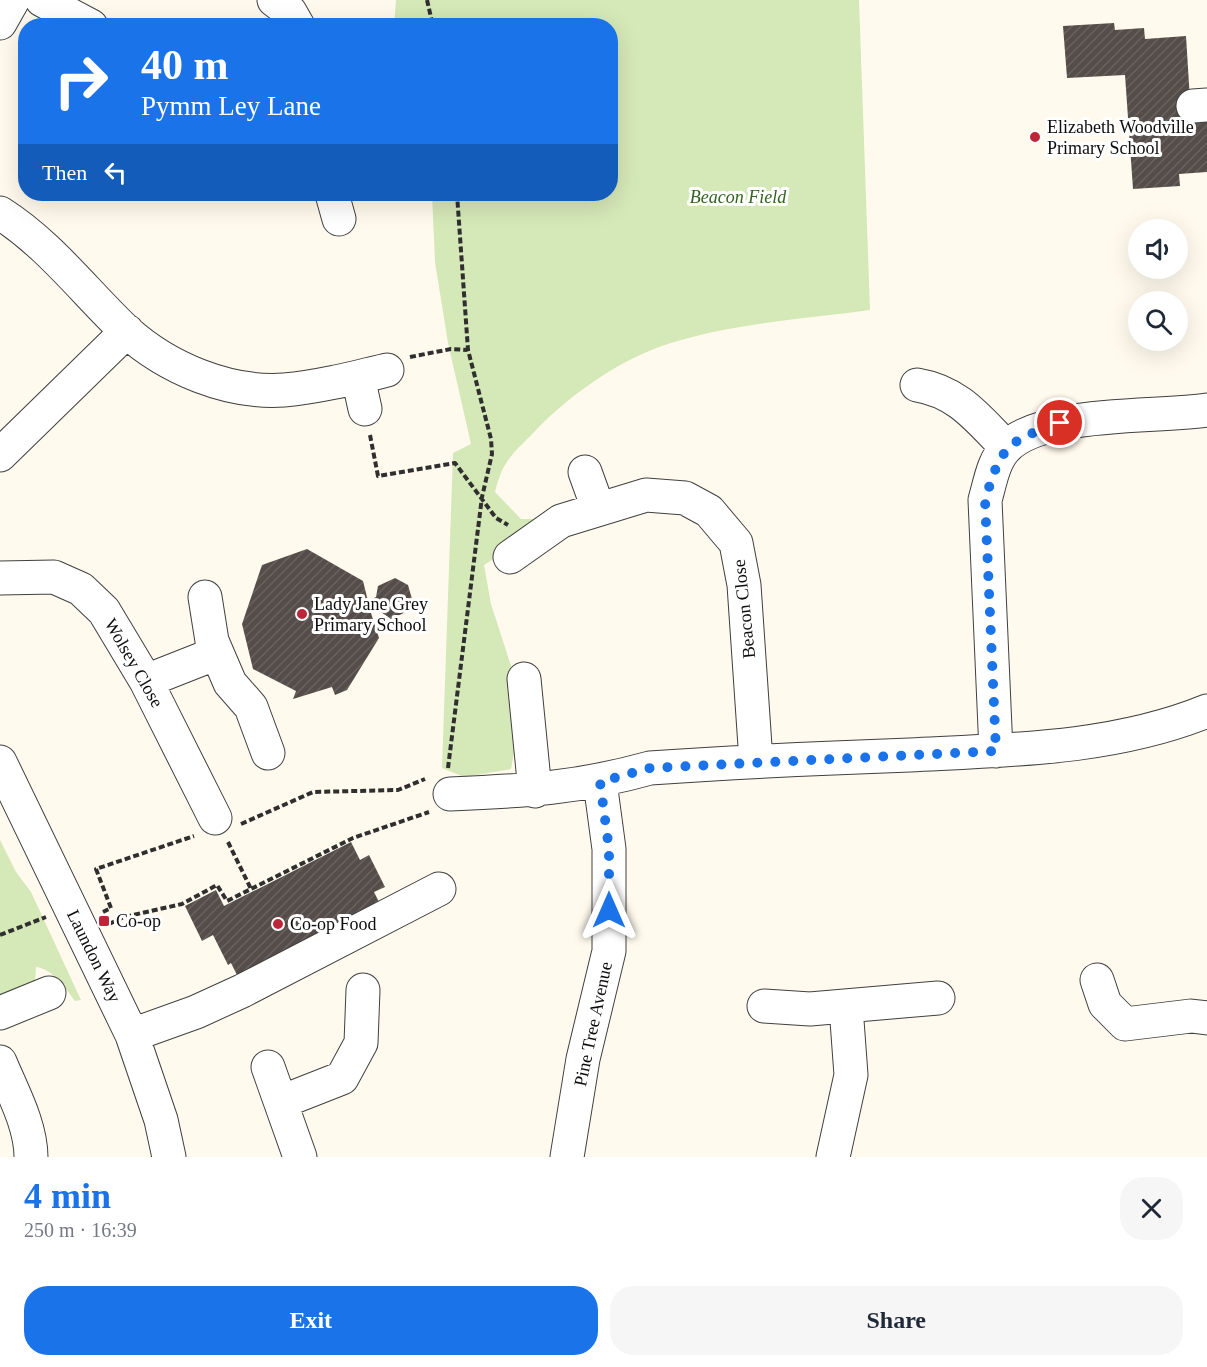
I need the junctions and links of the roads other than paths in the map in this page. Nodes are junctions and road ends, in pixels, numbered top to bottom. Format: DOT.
graph roads {
  1 [pos="13,0"];
  2 [pos="42,0"];
  3 [pos="274,0"];
  4 [pos="76,18"];
  5 [pos="293,18"];
  6 [pos="0,23"];
  7 [pos="0,213"];
  8 [pos="127,331"];
  9 [pos="917,385"];
  10 [pos="365,409"];
  11 [pos="1207,410"];
  12 [pos="1006,447"];
  13 [pos="0,455"];
  14 [pos="585,472"];
  15 [pos="598,508"];
  16 [pos="511,542"];
  17 [pos="0,578"];
  18 [pos="205,597"];
  19 [pos="218,654"];
  20 [pos="524,679"];
  21 [pos="146,681"];
  22 [pos="1207,711"];
  23 [pos="996,751"];
  24 [pos="268,753"];
  25 [pos="756,761"];
  26 [pos="0,762"];
  27 [pos="441,778"];
  28 [pos="600,782"];
  29 [pos="535,791"];
  30 [pos="219,826"];
  31 [pos="439,889"];
  32 [pos="1097,980"];
  33 [pos="363,990"];
  34 [pos="49,993"];
  35 [pos="938,998"];
  36 [pos="764,1006"];
  37 [pos="862,1006"];
  38 [pos="0,1013"];
  39 [pos="1207,1018"];
  40 [pos="132,1035"];
  41 [pos="0,1062"];
  42 [pos="268,1067"];
  43 [pos="281,1102"];
  44 [pos="31,1157"];
  45 [pos="169,1157"];
  46 [pos="300,1157"];
  47 [pos="567,1157"];
  48 [pos="833,1157"];
  1 -- 6 [label="street"];
  2 -- 4 [label="street"];
  3 -- 5 [label="street"];
  7 -- 8 [label="street"];
  8 -- 10 [label="street"];
  8 -- 13 [label="street"];
  9 -- 12 [label="street"];
  11 -- 12 [label="street"];
  12 -- 23 [label="street"];
  14 -- 15 [label="street"];
  15 -- 16 [label="street, Beacon Close"];
  15 -- 25 [label="street, Beacon Close"];
  17 -- 21 [label="street, Wolsey Close"];
  18 -- 19 [label="street"];
  19 -- 21 [label="street"];
  19 -- 24 [label="street"];
  20 -- 29 [label="street"];
  21 -- 30 [label="street, Wolsey Close"];
  22 -- 23 [label="street"];
  23 -- 25 [label="street"];
  25 -- 28 [label="street"];
  26 -- 40 [label="street, Laundon Way"];
  27 -- 29 [label="street"];
  28 -- 29 [label="street"];
  28 -- 47 [label="street, Pine Tree Avenue"];
  31 -- 40 [label="street"];
  32 -- 39 [label="street"];
  33 -- 43 [label="street"];
  34 -- 38 [label="street"];
  35 -- 37 [label="street"];
  36 -- 37 [label="street"];
  37 -- 48 [label="street"];
  40 -- 45 [label="street, Laundon Way"];
  41 -- 44 [label="street"];
  42 -- 43 [label="street"];
  43 -- 46 [label="street"];
}
